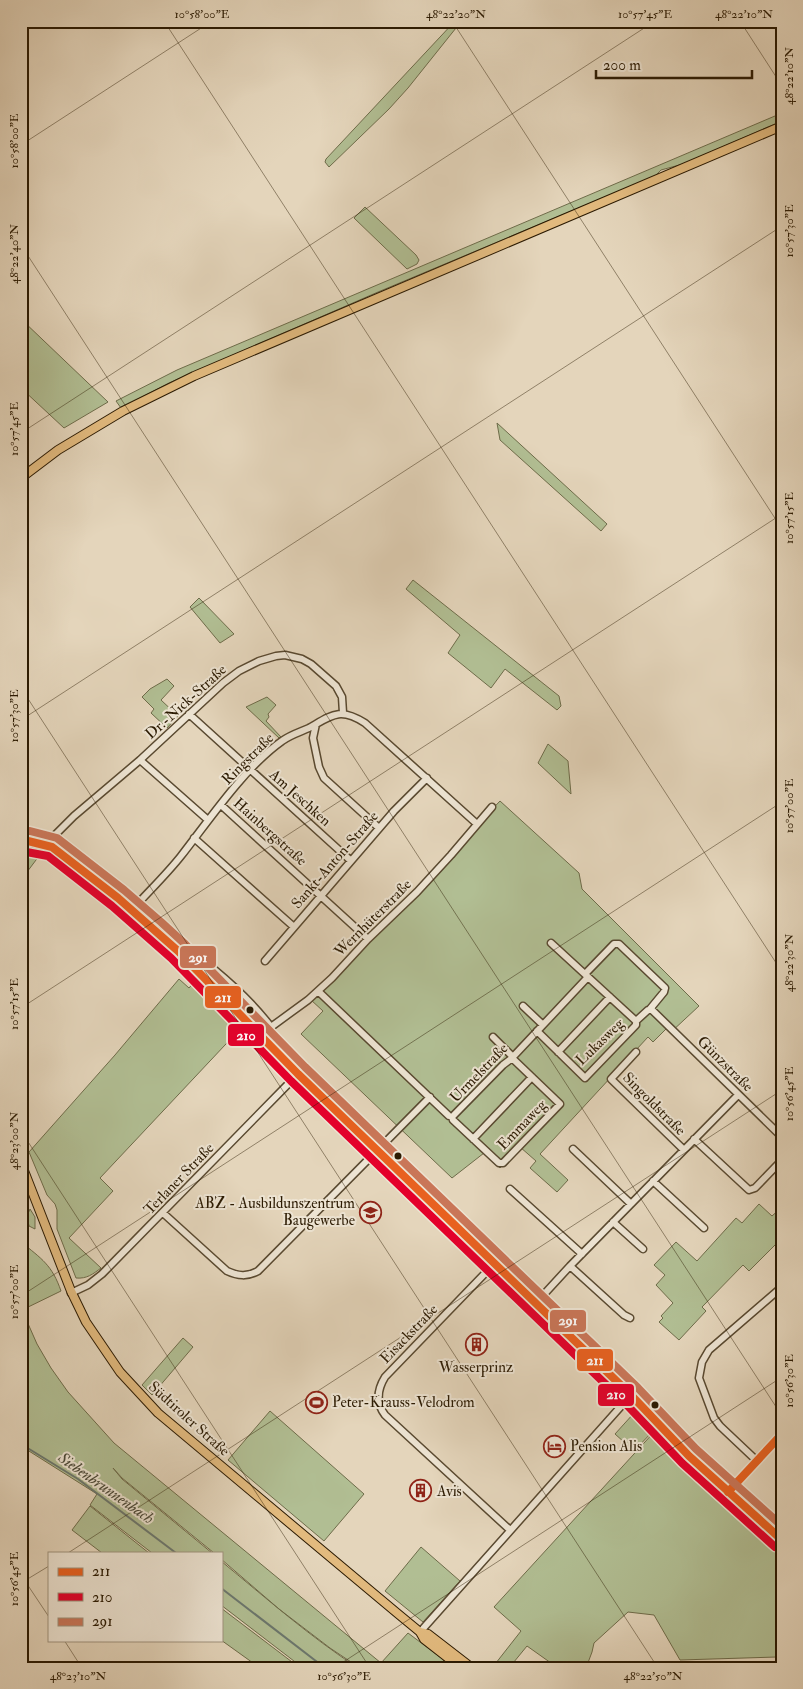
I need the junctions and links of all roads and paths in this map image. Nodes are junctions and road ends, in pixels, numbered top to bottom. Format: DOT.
graph roads {
  1 [pos="782,126"];
  2 [pos="21,478"];
  3 [pos="343,713"];
  4 [pos="189,714"];
  5 [pos="316,724"];
  6 [pos="304,730"];
  7 [pos="313,738"];
  8 [pos="140,760"];
  9 [pos="250,770"];
  10 [pos="427,778"];
  11 [pos="221,805"];
  12 [pos="492,807"];
  13 [pos="208,820"];
  14 [pos="477,824"];
  15 [pos="379,828"];
  16 [pos="194,838"];
  17 [pos="21,841"];
  18 [pos="52,847"];
  19 [pos="350,860"];
  20 [pos="321,895"];
  21 [pos="132,910"];
  22 [pos="294,927"];
  23 [pos="154,929"];
  24 [pos="368,939"];
  25 [pos="551,943"];
  26 [pos="183,946"];
  27 [pos="178,952"];
  28 [pos="264,961"];
  29 [pos="587,975"];
  30 [pos="318,991"];
  31 [pos="610,997"];
  32 [pos="523,1006"];
  33 [pos="650,1010"];
  34 [pos="636,1021"];
  35 [pos="543,1025"];
  36 [pos="270,1027"];
  37 [pos="537,1031"];
  38 [pos="261,1036"];
  39 [pos="492,1037"];
  40 [pos="558,1052"];
  41 [pos="636,1052"];
  42 [pos="512,1057"];
  43 [pos="298,1074"];
  44 [pos="532,1077"];
  45 [pos="738,1095"];
  46 [pos="430,1097"];
  47 [pos="452,1117"];
  48 [pos="782,1136"];
  49 [pos="473,1139"];
  50 [pos="694,1140"];
  51 [pos="573,1149"];
  52 [pos="377,1150"];
  53 [pos="684,1150"];
  54 [pos="782,1160"];
  55 [pos="21,1163"];
  56 [pos="653,1181"];
  57 [pos="510,1189"];
  58 [pos="631,1204"];
  59 [pos="163,1213"];
  60 [pos="613,1222"];
  61 [pos="704,1228"];
  62 [pos="643,1249"];
  63 [pos="582,1254"];
  64 [pos="494,1264"];
  65 [pos="570,1266"];
  66 [pos="782,1287"];
  67 [pos="71,1293"];
  68 [pos="536,1303"];
  69 [pos="630,1318"];
  70 [pos="630,1396"];
  71 [pos="782,1434"];
  72 [pos="756,1460"];
  73 [pos="728,1492"];
  74 [pos="510,1530"];
  75 [pos="782,1540"];
  76 [pos="420,1632"];
  77 [pos="782,1661"];
  78 [pos="461,1668"];
  79 [pos="472,1668"];
  80 [pos="776,1668"];
  1 -- 2 [label="main road"];
  3 -- 4 [label="street, Dr.-Nick-Straße"];
  3 -- 5 [label="street, Ringstraße"];
  3 -- 10 [label="street"];
  4 -- 8 [label="street, Dr.-Nick-Straße"];
  4 -- 9 [label="street, Am Jeschken"];
  5 -- 6 [label="street, Ringstraße"];
  5 -- 7 [label="street"];
  6 -- 7 [label="street"];
  6 -- 9 [label="street, Ringstraße"];
  7 -- 15 [label="street"];
  8 -- 13 [label="street"];
  8 -- 18 [label="street, Dr.-Nick-Straße"];
  9 -- 11 [label="street, Ringstraße"];
  9 -- 19 [label="street, Am Jeschken"];
  10 -- 14 [label="street"];
  10 -- 15 [label="street, Sankt-Anton-Straße"];
  11 -- 13 [label="street, Ringstraße"];
  11 -- 20 [label="street, Hainbergstraße"];
  12 -- 14 [label="street, Wernhüterstraße"];
  13 -- 16 [label="street, Ringstraße"];
  14 -- 24 [label="street, Wernhüterstraße"];
  15 -- 19 [label="street, Sankt-Anton-Straße"];
  16 -- 21 [label="street, Ringstraße"];
  16 -- 22 [label="street"];
  17 -- 18 [label="street"];
  18 -- 21 [label="street"];
  19 -- 20 [label="street, Sankt-Anton-Straße"];
  20 -- 22 [label="street, Sankt-Anton-Straße"];
  20 -- 24 [label="street, Hainbergstraße"];
  21 -- 23 [label="street"];
  22 -- 28 [label="street, Sankt-Anton-Straße"];
  23 -- 26 [label="street"];
  23 -- 27 [label="street"];
  24 -- 30 [label="street, Wernhüterstraße"];
  25 -- 29 [label="street"];
  26 -- 27 [label="street"];
  26 -- 36 [label="street"];
  27 -- 38 [label="street"];
  29 -- 31 [label="street"];
  29 -- 33 [label="street, Urmelstraße"];
  29 -- 35 [label="street, Urmelstraße"];
  30 -- 36 [label="street, Wernhüterstraße"];
  30 -- 46 [label="street, Urmelstraße"];
  31 -- 34 [label="street"];
  31 -- 40 [label="street, Lukasweg"];
  32 -- 35 [label="street"];
  33 -- 34 [label="street"];
  33 -- 45 [label="street, Günzstraße"];
  34 -- 40 [label="street, Lukasweg"];
  35 -- 37 [label="street, Urmelstraße"];
  36 -- 38 [label="street, Wernhüterstraße"];
  37 -- 40 [label="street, Lukasweg"];
  37 -- 42 [label="street, Urmelstraße"];
  38 -- 43 [label="street"];
  39 -- 42 [label="street, Emmaweg"];
  41 -- 53 [label="street, Singoldstraße"];
  42 -- 44 [label="street, Emmaweg"];
  42 -- 47 [label="street, Urmelstraße"];
  43 -- 52 [label="street"];
  43 -- 59 [label="street, Terlaner Straße"];
  44 -- 49 [label="street, Emmaweg"];
  44 -- 49 [label="street, Emmaweg"];
  45 -- 48 [label="street, Günzstraße"];
  45 -- 50 [label="street, Singoldstraße"];
  46 -- 47 [label="street, Urmelstraße"];
  46 -- 52 [label="street"];
  47 -- 49 [label="street, Emmaweg"];
  50 -- 53 [label="street, Singoldstraße"];
  50 -- 54 [label="street"];
  51 -- 58 [label="street"];
  52 -- 59 [label="street"];
  52 -- 64 [label="street"];
  53 -- 56 [label="street, Singoldstraße"];
  55 -- 67 [label="main road, Südtiroler Straße"];
  56 -- 58 [label="street, Singoldstraße"];
  56 -- 61 [label="street"];
  57 -- 63 [label="street"];
  58 -- 60 [label="street, Singoldstraße"];
  59 -- 67 [label="street, Terlaner Straße"];
  60 -- 62 [label="street"];
  60 -- 63 [label="street, Singoldstraße"];
  63 -- 65 [label="street, Singoldstraße"];
  64 -- 68 [label="street"];
  64 -- 74 [label="street, Eisackstraße"];
  65 -- 68 [label="street, Singoldstraße"];
  65 -- 69 [label="street"];
  66 -- 72 [label="street"];
  67 -- 76 [label="main road, Südtiroler Straße"];
  68 -- 70 [label="street"];
  70 -- 73 [label="street"];
  70 -- 74 [label="street"];
  71 -- 72 [label="street"];
  72 -- 73 [label="street"];
  73 -- 75 [label="street"];
  74 -- 76 [label="street"];
  76 -- 78 [label="main road, Südtiroler Straße"];
  76 -- 79 [label="main road, Südtiroler Straße"];
  77 -- 80 [label="street"];
}
